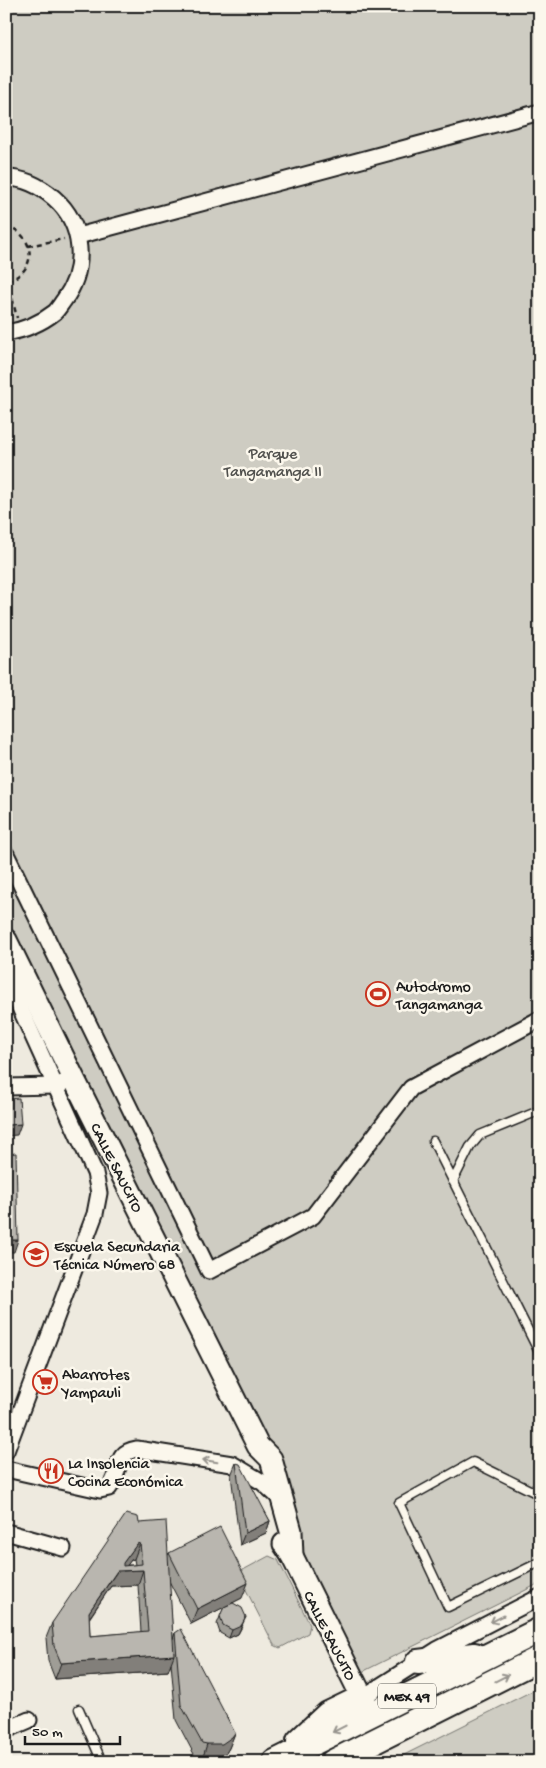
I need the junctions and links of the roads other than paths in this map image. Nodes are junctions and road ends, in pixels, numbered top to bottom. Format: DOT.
graph roads {
  1 [pos="540,112"];
  2 [pos="6,178"];
  3 [pos="78,236"];
  4 [pos="13,331"];
  5 [pos="6,854"];
  6 [pos="6,940"];
  7 [pos="6,977"];
  8 [pos="540,1019"];
  9 [pos="65,1082"];
  10 [pos="6,1087"];
  11 [pos="536,1112"];
  12 [pos="433,1141"];
  13 [pos="453,1180"];
  14 [pos="540,1354"];
  15 [pos="258,1446"];
  16 [pos="6,1450"];
  17 [pos="6,1469"];
  18 [pos="262,1482"];
  19 [pos="540,1495"];
  20 [pos="282,1500"];
  21 [pos="6,1532"];
  22 [pos="63,1548"];
  23 [pos="292,1556"];
  24 [pos="540,1562"];
  25 [pos="540,1597"];
  26 [pos="520,1607"];
  27 [pos="537,1632"];
  28 [pos="491,1653"];
  29 [pos="540,1658"];
  30 [pos="418,1662"];
  31 [pos="472,1693"];
  32 [pos="366,1705"];
  33 [pos="79,1708"];
  34 [pos="29,1720"];
  35 [pos="6,1730"];
  36 [pos="275,1761"];
  37 [pos="102,1762"];
  38 [pos="332,1762"];
  1 -- 3 [label="street"];
  2 -- 3 [label="street"];
  3 -- 4 [label="street"];
  5 -- 8 [label="street"];
  6 -- 9 [label="street, CALLE SAUCITO"];
  7 -- 9 [label="street"];
  9 -- 10 [label="street"];
  9 -- 15 [label="street, CALLE SAUCITO"];
  9 -- 16 [label="street"];
  11 -- 13 [label="lane"];
  12 -- 13 [label="lane"];
  13 -- 14 [label="lane"];
  15 -- 18 [label="street, CALLE SAUCITO"];
  15 -- 20 [label="street, CALLE SAUCITO"];
  18 -- 17 [label="street, one-way"];
  18 -- 20 [label="street"];
  18 -- 23 [label="street, CALLE SAUCITO"];
  19 -- 24 [label="lane"];
  20 -- 23 [label="street, CALLE SAUCITO"];
  21 -- 22 [label="street"];
  23 -- 32 [label="street, CALLE SAUCITO"];
  25 -- 26 [label="street"];
  26 -- 27 [label="street"];
  26 -- 30 [label="street, one-way"];
  27 -- 28 [label="main road, MEX 49"];
  28 -- 30 [label="main road"];
  28 -- 32 [label="main road, MEX 49"];
  31 -- 29 [label="main road, MEX 49, one-way"];
  30 -- 32 [label="street"];
  31 -- 32 [label="main road"];
  31 -- 38 [label="main road, MEX 49"];
  32 -- 36 [label="main road, MEX 49, one-way"];
  33 -- 37 [label="lane"];
  34 -- 35 [label="street"];
}
